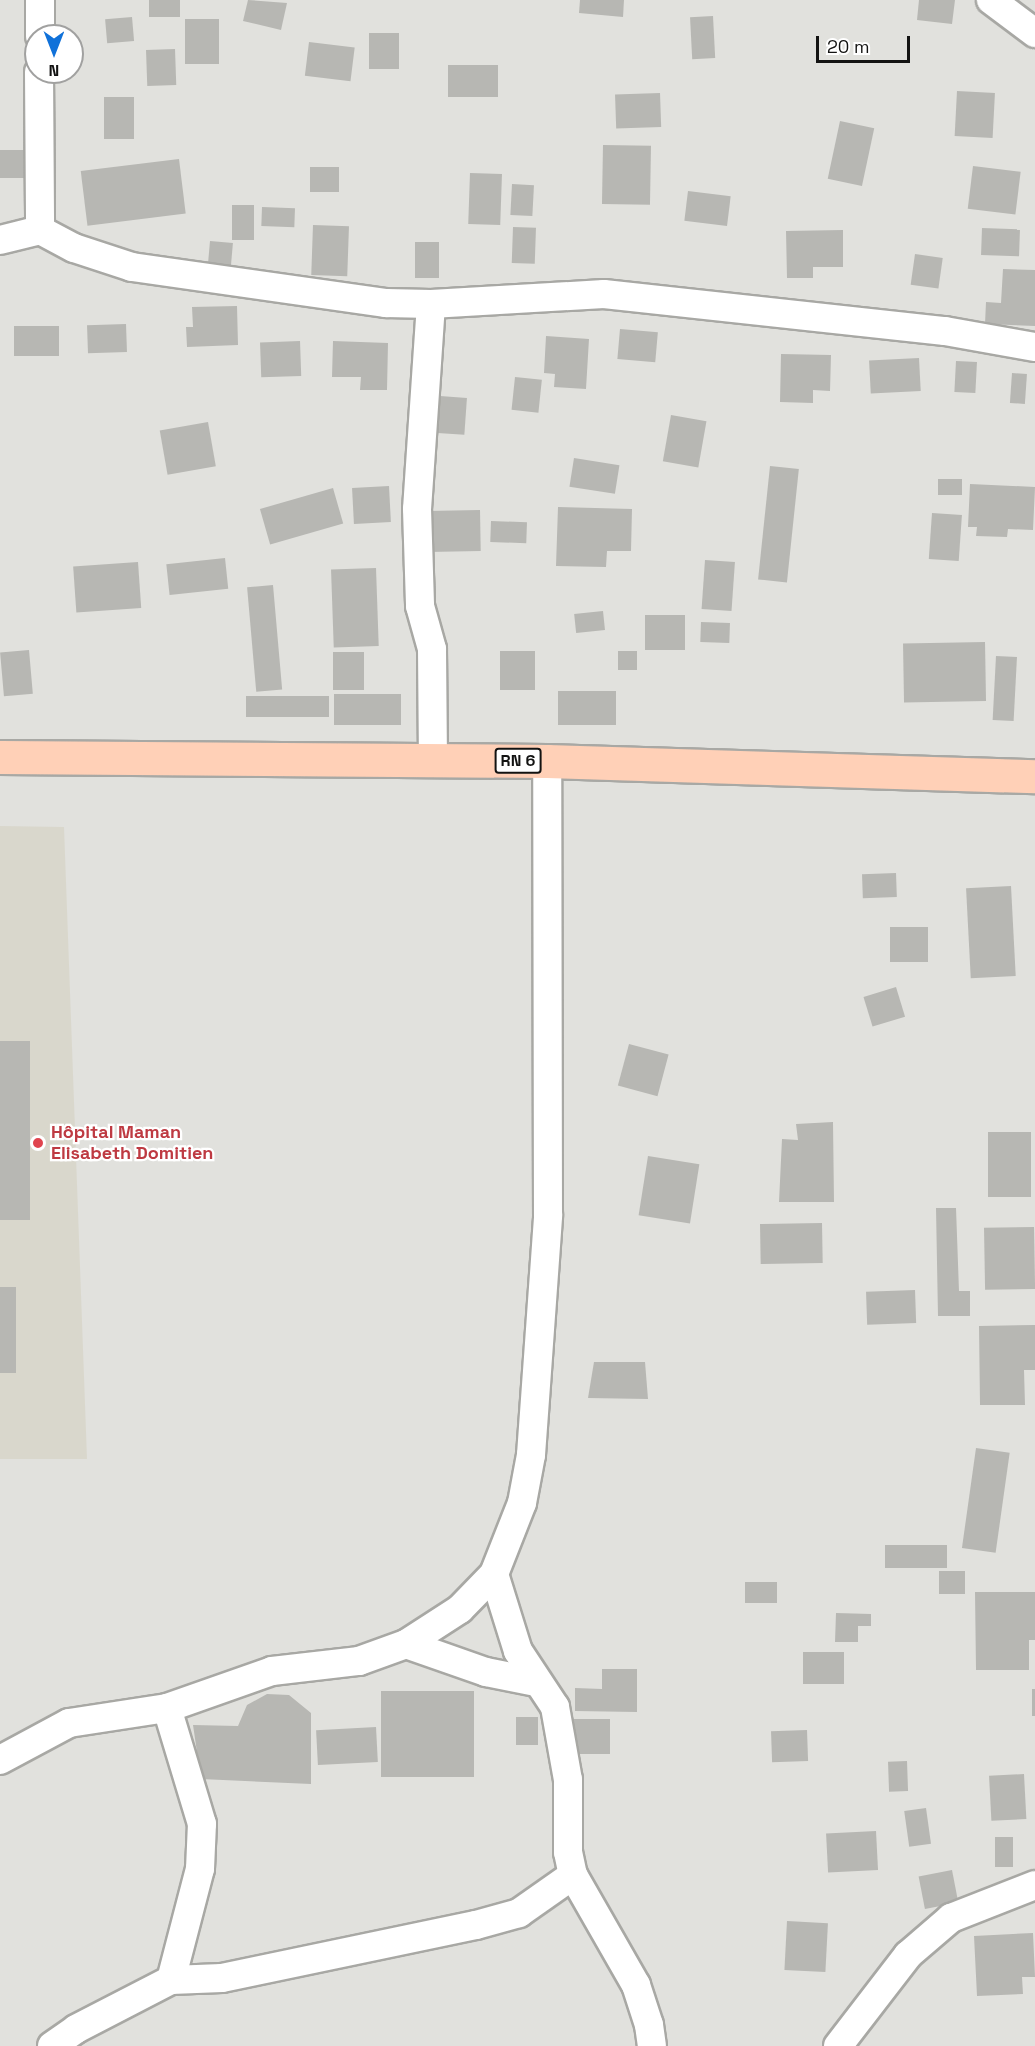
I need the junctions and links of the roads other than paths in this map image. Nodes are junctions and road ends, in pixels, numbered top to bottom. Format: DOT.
graph roads {
  1 [pos="40,0"];
  2 [pos="991,0"];
  3 [pos="40,24"];
  4 [pos="1035,33"];
  5 [pos="39,84"];
  6 [pos="40,230"];
  7 [pos="0,240"];
  8 [pos="431,304"];
  9 [pos="1035,346"];
  10 [pos="0,757"];
  11 [pos="433,760"];
  12 [pos="547,761"];
  13 [pos="1035,776"];
  14 [pos="494,1574"];
  15 [pos="406,1644"];
  16 [pos="536,1682"];
  17 [pos="167,1708"];
  18 [pos="0,1760"];
  19 [pos="573,1875"];
  20 [pos="1035,1885"];
  21 [pos="171,1980"];
  22 [pos="52,2046"];
  23 [pos="652,2046"];
  24 [pos="838,2046"];
  1 -- 3 [label="street"];
  2 -- 4 [label="street"];
  5 -- 6 [label="street"];
  6 -- 7 [label="street"];
  6 -- 8 [label="street"];
  8 -- 9 [label="street"];
  8 -- 11 [label="street"];
  10 -- 11 [label="main road, RN 6"];
  11 -- 12 [label="main road, RN 6"];
  12 -- 13 [label="main road, RN 6"];
  12 -- 14 [label="street"];
  14 -- 15 [label="street"];
  14 -- 16 [label="street"];
  15 -- 16 [label="street"];
  15 -- 17 [label="street"];
  16 -- 19 [label="street"];
  17 -- 18 [label="street"];
  17 -- 21 [label="street"];
  19 -- 21 [label="street"];
  19 -- 23 [label="street"];
  20 -- 24 [label="street"];
  21 -- 22 [label="street"];
}
